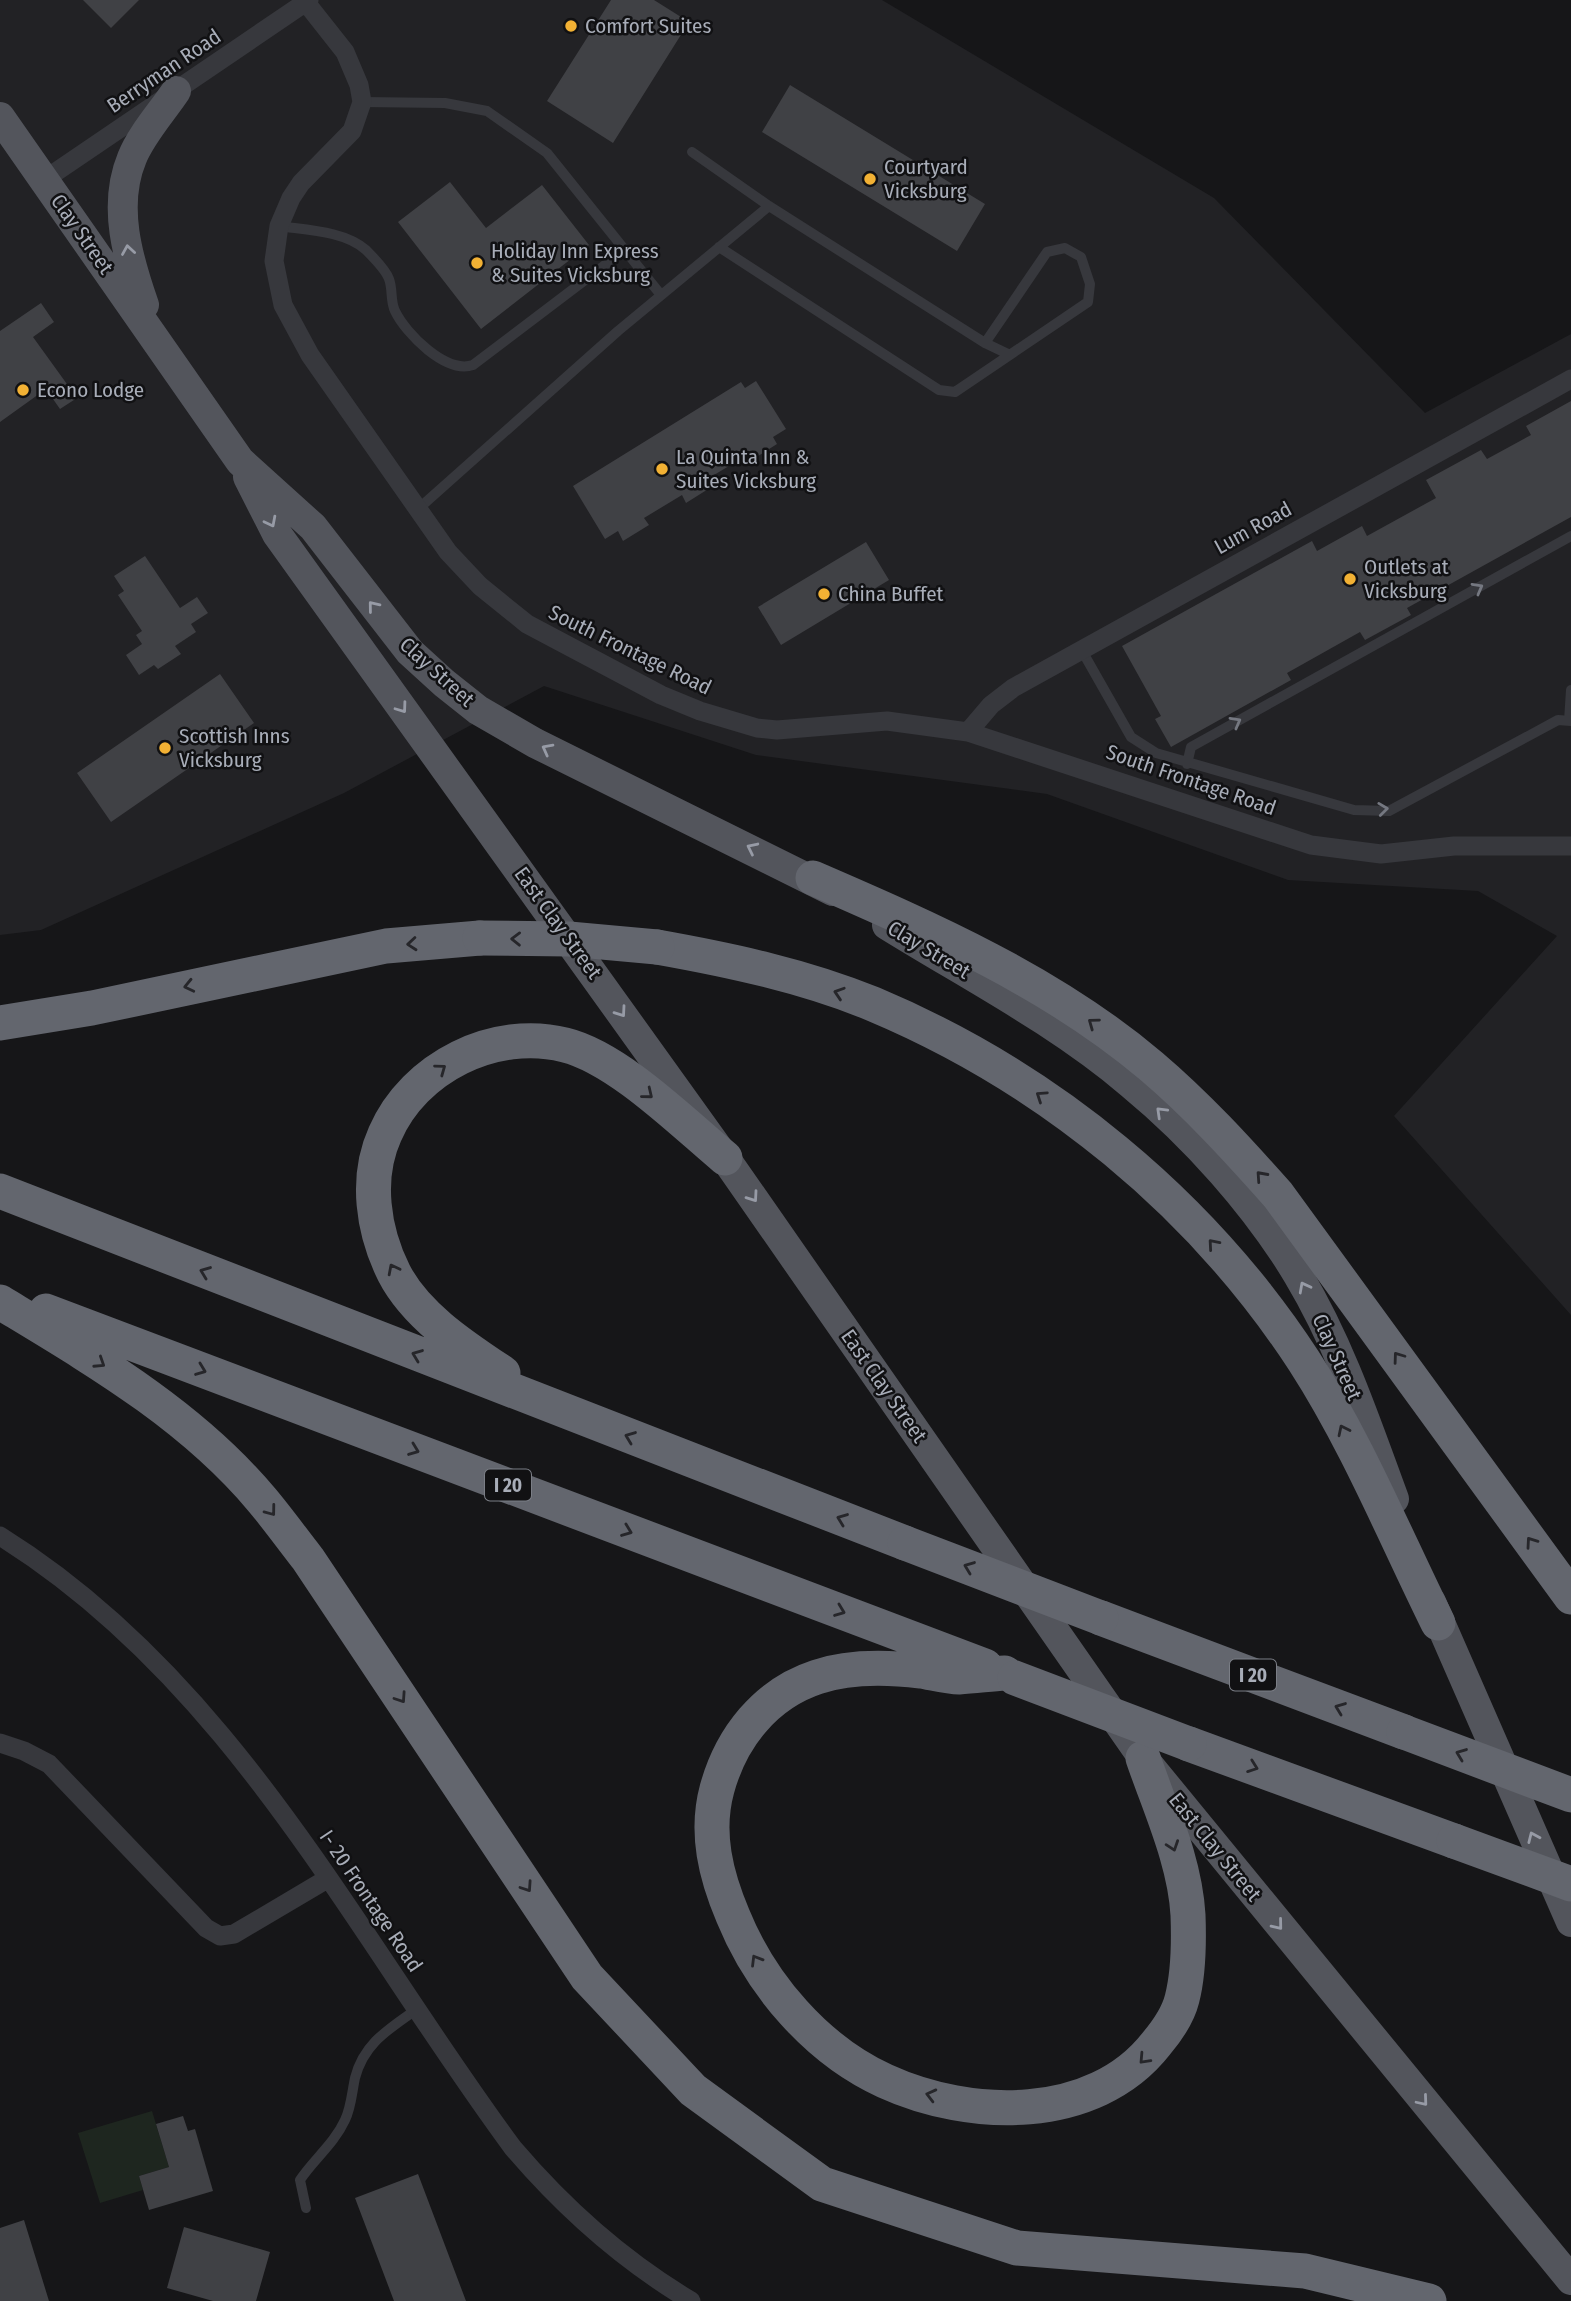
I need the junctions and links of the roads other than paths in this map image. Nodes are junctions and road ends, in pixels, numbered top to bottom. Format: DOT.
graph roads {
  1 [pos="306,1"];
  2 [pos="176,91"];
  3 [pos="362,102"];
  4 [pos="0,117"];
  5 [pos="692,152"];
  6 [pos="44,180"];
  7 [pos="769,206"];
  8 [pos="279,226"];
  9 [pos="719,247"];
  10 [pos="625,249"];
  11 [pos="662,295"];
  12 [pos="155,338"];
  13 [pos="985,343"];
  14 [pos="1008,354"];
  15 [pos="1571,379"];
  16 [pos="240,461"];
  17 [pos="417,511"];
  18 [pos="1571,536"];
  19 [pos="1081,649"];
  20 [pos="1571,690"];
  21 [pos="1570,721"];
  22 [pos="968,732"];
  23 [pos="1187,764"];
  24 [pos="1571,846"];
  25 [pos="813,878"];
  26 [pos="0,1023"];
  27 [pos="725,1158"];
  28 [pos="0,1191"];
  29 [pos="0,1294"];
  30 [pos="0,1302"];
  31 [pos="555,1408"];
  32 [pos="0,1536"];
  33 [pos="1571,1597"];
  34 [pos="1438,1623"];
  35 [pos="1010,1676"];
  36 [pos="0,1743"];
  37 [pos="1143,1758"];
  38 [pos="1571,1795"];
  39 [pos="327,1879"];
  40 [pos="1571,1884"];
  41 [pos="1571,1922"];
  42 [pos="417,2009"];
  43 [pos="306,2208"];
  44 [pos="1571,2280"];
  45 [pos="691,2301"];
  46 [pos="1429,2301"];
  1 -- 2 [label="street, Berryman Road"];
  1 -- 3 [label="street"];
  2 -- 6 [label="street, Berryman Road"];
  12 -- 2 [label="main road, one-way"];
  3 -- 8 [label="street, South Frontage Road"];
  3 -- 10 [label="lane"];
  4 -- 6 [label="main road"];
  5 -- 7 [label="lane"];
  6 -- 12 [label="main road, Clay Street"];
  7 -- 9 [label="lane"];
  7 -- 13 [label="lane"];
  8 -- 10 [label="lane"];
  8 -- 17 [label="street, South Frontage Road"];
  9 -- 11 [label="lane"];
  9 -- 14 [label="lane"];
  10 -- 11 [label="lane"];
  11 -- 17 [label="lane"];
  12 -- 16 [label="main road, Clay Street"];
  13 -- 14 [label="lane"];
  13 -- 14 [label="lane"];
  15 -- 19 [label="street, Lum Road"];
  25 -- 16 [label="main road, Clay Street, one-way"];
  16 -- 27 [label="main road, East Clay Street, one-way"];
  17 -- 22 [label="street, South Frontage Road"];
  23 -- 18 [label="lane, one-way"];
  19 -- 22 [label="street, Lum Road"];
  19 -- 23 [label="lane"];
  20 -- 21 [label="lane"];
  23 -- 21 [label="lane, one-way"];
  22 -- 24 [label="street, South Frontage Road"];
  33 -- 25 [label="highway, one-way"];
  34 -- 25 [label="main road, Clay Street, one-way"];
  34 -- 26 [label="highway, one-way, bridge"];
  31 -- 27 [label="highway, one-way"];
  27 -- 37 [label="main road, East Clay Street, one-way"];
  31 -- 28 [label="highway, I 20, one-way"];
  29 -- 35 [label="highway, I 20, one-way"];
  30 -- 46 [label="highway, one-way"];
  38 -- 31 [label="highway, I 20, one-way, bridge"];
  32 -- 39 [label="street, I- 20 Frontage Road"];
  41 -- 34 [label="main road, Clay Street, one-way"];
  37 -- 35 [label="highway, one-way"];
  35 -- 40 [label="highway, I 20, one-way, bridge"];
  36 -- 39 [label="street"];
  37 -- 44 [label="main road, East Clay Street, one-way"];
  39 -- 42 [label="street, I- 20 Frontage Road"];
  42 -- 43 [label="lane"];
  42 -- 45 [label="street, I- 20 Frontage Road"];
}
